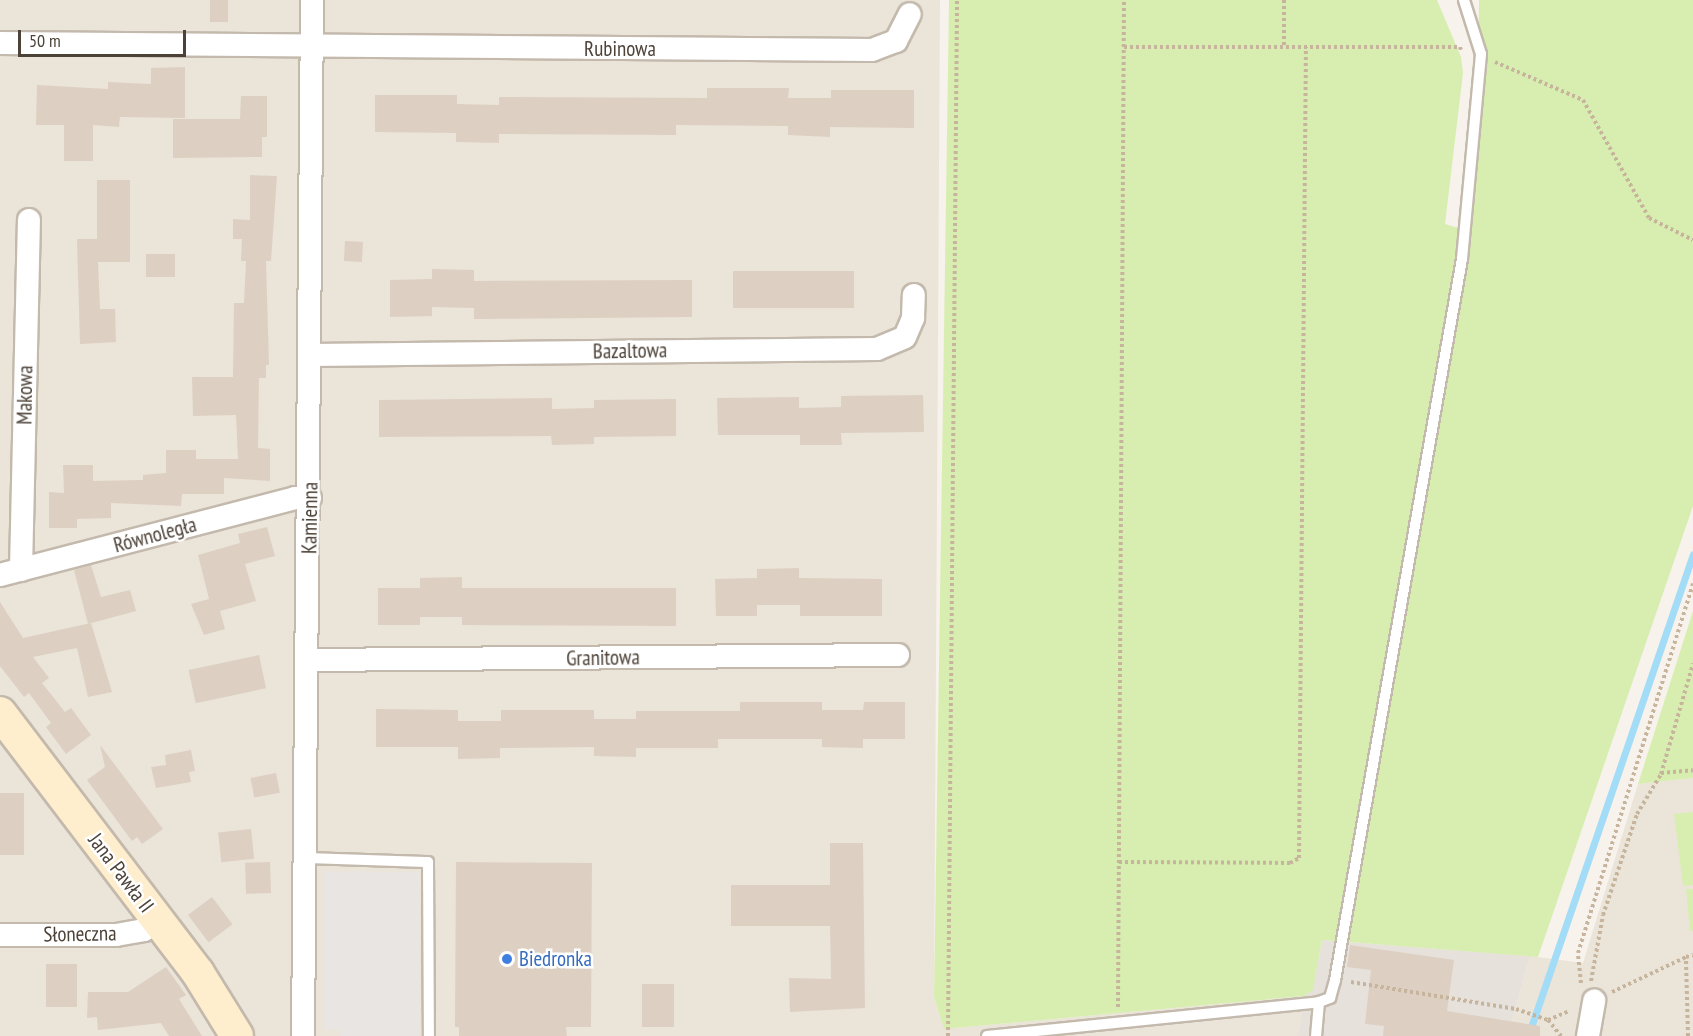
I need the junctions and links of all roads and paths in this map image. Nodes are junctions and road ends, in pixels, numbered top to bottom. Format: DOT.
graph roads {
  1 [pos="312,0"];
  2 [pos="957,0"];
  3 [pos="1124,0"];
  4 [pos="1284,0"];
  5 [pos="1464,0"];
  6 [pos="910,14"];
  7 [pos="0,43"];
  8 [pos="312,45"];
  9 [pos="1284,46"];
  10 [pos="1124,47"];
  11 [pos="1306,47"];
  12 [pos="1481,54"];
  13 [pos="1462,56"];
  14 [pos="29,220"];
  15 [pos="1693,240"];
  16 [pos="914,295"];
  17 [pos="310,355"];
  18 [pos="310,498"];
  19 [pos="11,572"];
  20 [pos="1693,584"];
  21 [pos="898,655"];
  22 [pos="308,660"];
  23 [pos="1693,664"];
  24 [pos="0,714"];
  25 [pos="1693,770"];
  26 [pos="1661,774"];
  27 [pos="305,858"];
  28 [pos="1119,862"];
  29 [pos="157,920"];
  30 [pos="0,935"];
  31 [pos="1693,955"];
  32 [pos="1686,957"];
  33 [pos="1335,980"];
  34 [pos="1687,998"];
  35 [pos="1693,998"];
  36 [pos="1594,1001"];
  37 [pos="1319,1002"];
  38 [pos="1118,1023"];
  39 [pos="237,1036"];
  40 [pos="303,1036"];
  41 [pos="429,1036"];
  42 [pos="948,1036"];
  43 [pos="987,1036"];
  44 [pos="1316,1036"];
  45 [pos="1562,1036"];
  46 [pos="1588,1036"];
  47 [pos="1688,1036"];
  1 -- 8 [label="street, Kamienna"];
  2 -- 42 [label="path"];
  3 -- 10 [label="path"];
  4 -- 9 [label="path"];
  5 -- 12 [label="lane"];
  6 -- 8 [label="street, Rubinowa"];
  7 -- 8 [label="street, Rubinowa"];
  8 -- 17 [label="street, Kamienna"];
  9 -- 10 [label="path"];
  9 -- 11 [label="path"];
  10 -- 28 [label="path"];
  11 -- 13 [label="path"];
  11 -- 28 [label="path"];
  12 -- 15 [label="path"];
  12 -- 33 [label="lane"];
  14 -- 19 [label="street, Makowa"];
  16 -- 17 [label="street, Bazaltowa"];
  17 -- 18 [label="street, Kamienna"];
  18 -- 19 [label="street, Równoległa"];
  18 -- 22 [label="street, Kamienna"];
  20 -- 36 [label="path"];
  21 -- 22 [label="street, Granitowa"];
  22 -- 27 [label="street, Kamienna"];
  23 -- 26 [label="path"];
  24 -- 29 [label="street, Jana Pawła II"];
  25 -- 26 [label="path"];
  26 -- 36 [label="path"];
  27 -- 40 [label="street, Kamienna"];
  27 -- 41 [label="lane"];
  28 -- 38 [label="path"];
  29 -- 30 [label="street, Słoneczna"];
  29 -- 39 [label="street, Jana Pawła II"];
  31 -- 32 [label="path"];
  32 -- 34 [label="path"];
  32 -- 36 [label="path"];
  33 -- 37 [label="lane"];
  33 -- 45 [label="path"];
  34 -- 35 [label="path"];
  34 -- 47 [label="path"];
  36 -- 46 [label="street"];
  37 -- 38 [label="lane"];
  37 -- 44 [label="lane"];
  38 -- 43 [label="lane"];
}
